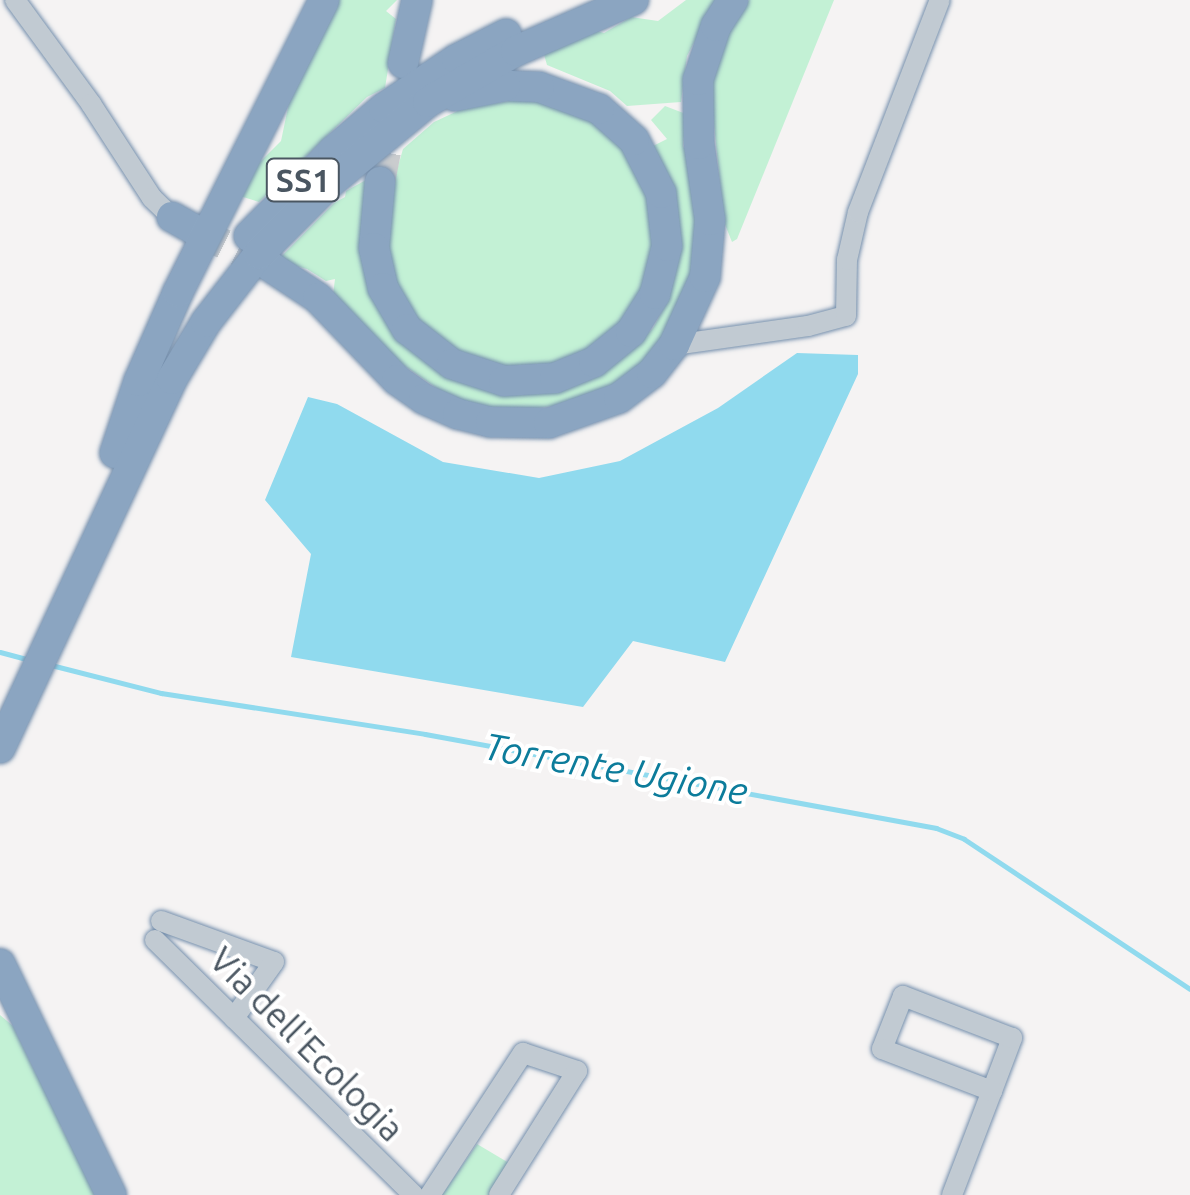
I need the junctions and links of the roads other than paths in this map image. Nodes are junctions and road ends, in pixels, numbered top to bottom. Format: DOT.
graph roads {
  1 [pos="15,0"];
  2 [pos="324,0"];
  3 [pos="417,0"];
  4 [pos="582,0"];
  5 [pos="633,0"];
  6 [pos="733,0"];
  7 [pos="940,0"];
  8 [pos="403,63"];
  9 [pos="428,102"];
  10 [pos="380,182"];
  11 [pos="185,224"];
  12 [pos="271,268"];
  13 [pos="674,346"];
  14 [pos="115,453"];
  15 [pos="62,591"];
  16 [pos="6,706"];
  17 [pos="0,748"];
  18 [pos="0,964"];
  19 [pos="0,1003"];
  20 [pos="234,1018"];
  21 [pos="46,1062"];
  22 [pos="992,1091"];
  23 [pos="112,1195"];
  24 [pos="414,1195"];
  25 [pos="430,1195"];
  26 [pos="499,1195"];
  27 [pos="952,1195"];
  1 -- 11 [label="street"];
  2 -- 14 [label="highway"];
  3 -- 8 [label="highway"];
  4 -- 14 [label="highway, SS1"];
  5 -- 9 [label="highway, SS1"];
  6 -- 13 [label="highway"];
  7 -- 13 [label="street"];
  9 -- 10 [label="highway"];
  9 -- 15 [label="highway, SS1"];
  12 -- 13 [label="highway"];
  14 -- 15 [label="highway, SS1"];
  15 -- 16 [label="highway, SS1"];
  16 -- 17 [label="highway, SS1"];
  18 -- 21 [label="highway"];
  19 -- 21 [label="highway"];
  20 -- 20 [label="street, Via dell'Ecologia"];
  20 -- 24 [label="street, Via dell'Ecologia"];
  21 -- 23 [label="highway"];
  22 -- 22 [label="street"];
  22 -- 27 [label="street"];
  25 -- 26 [label="street"];
}
